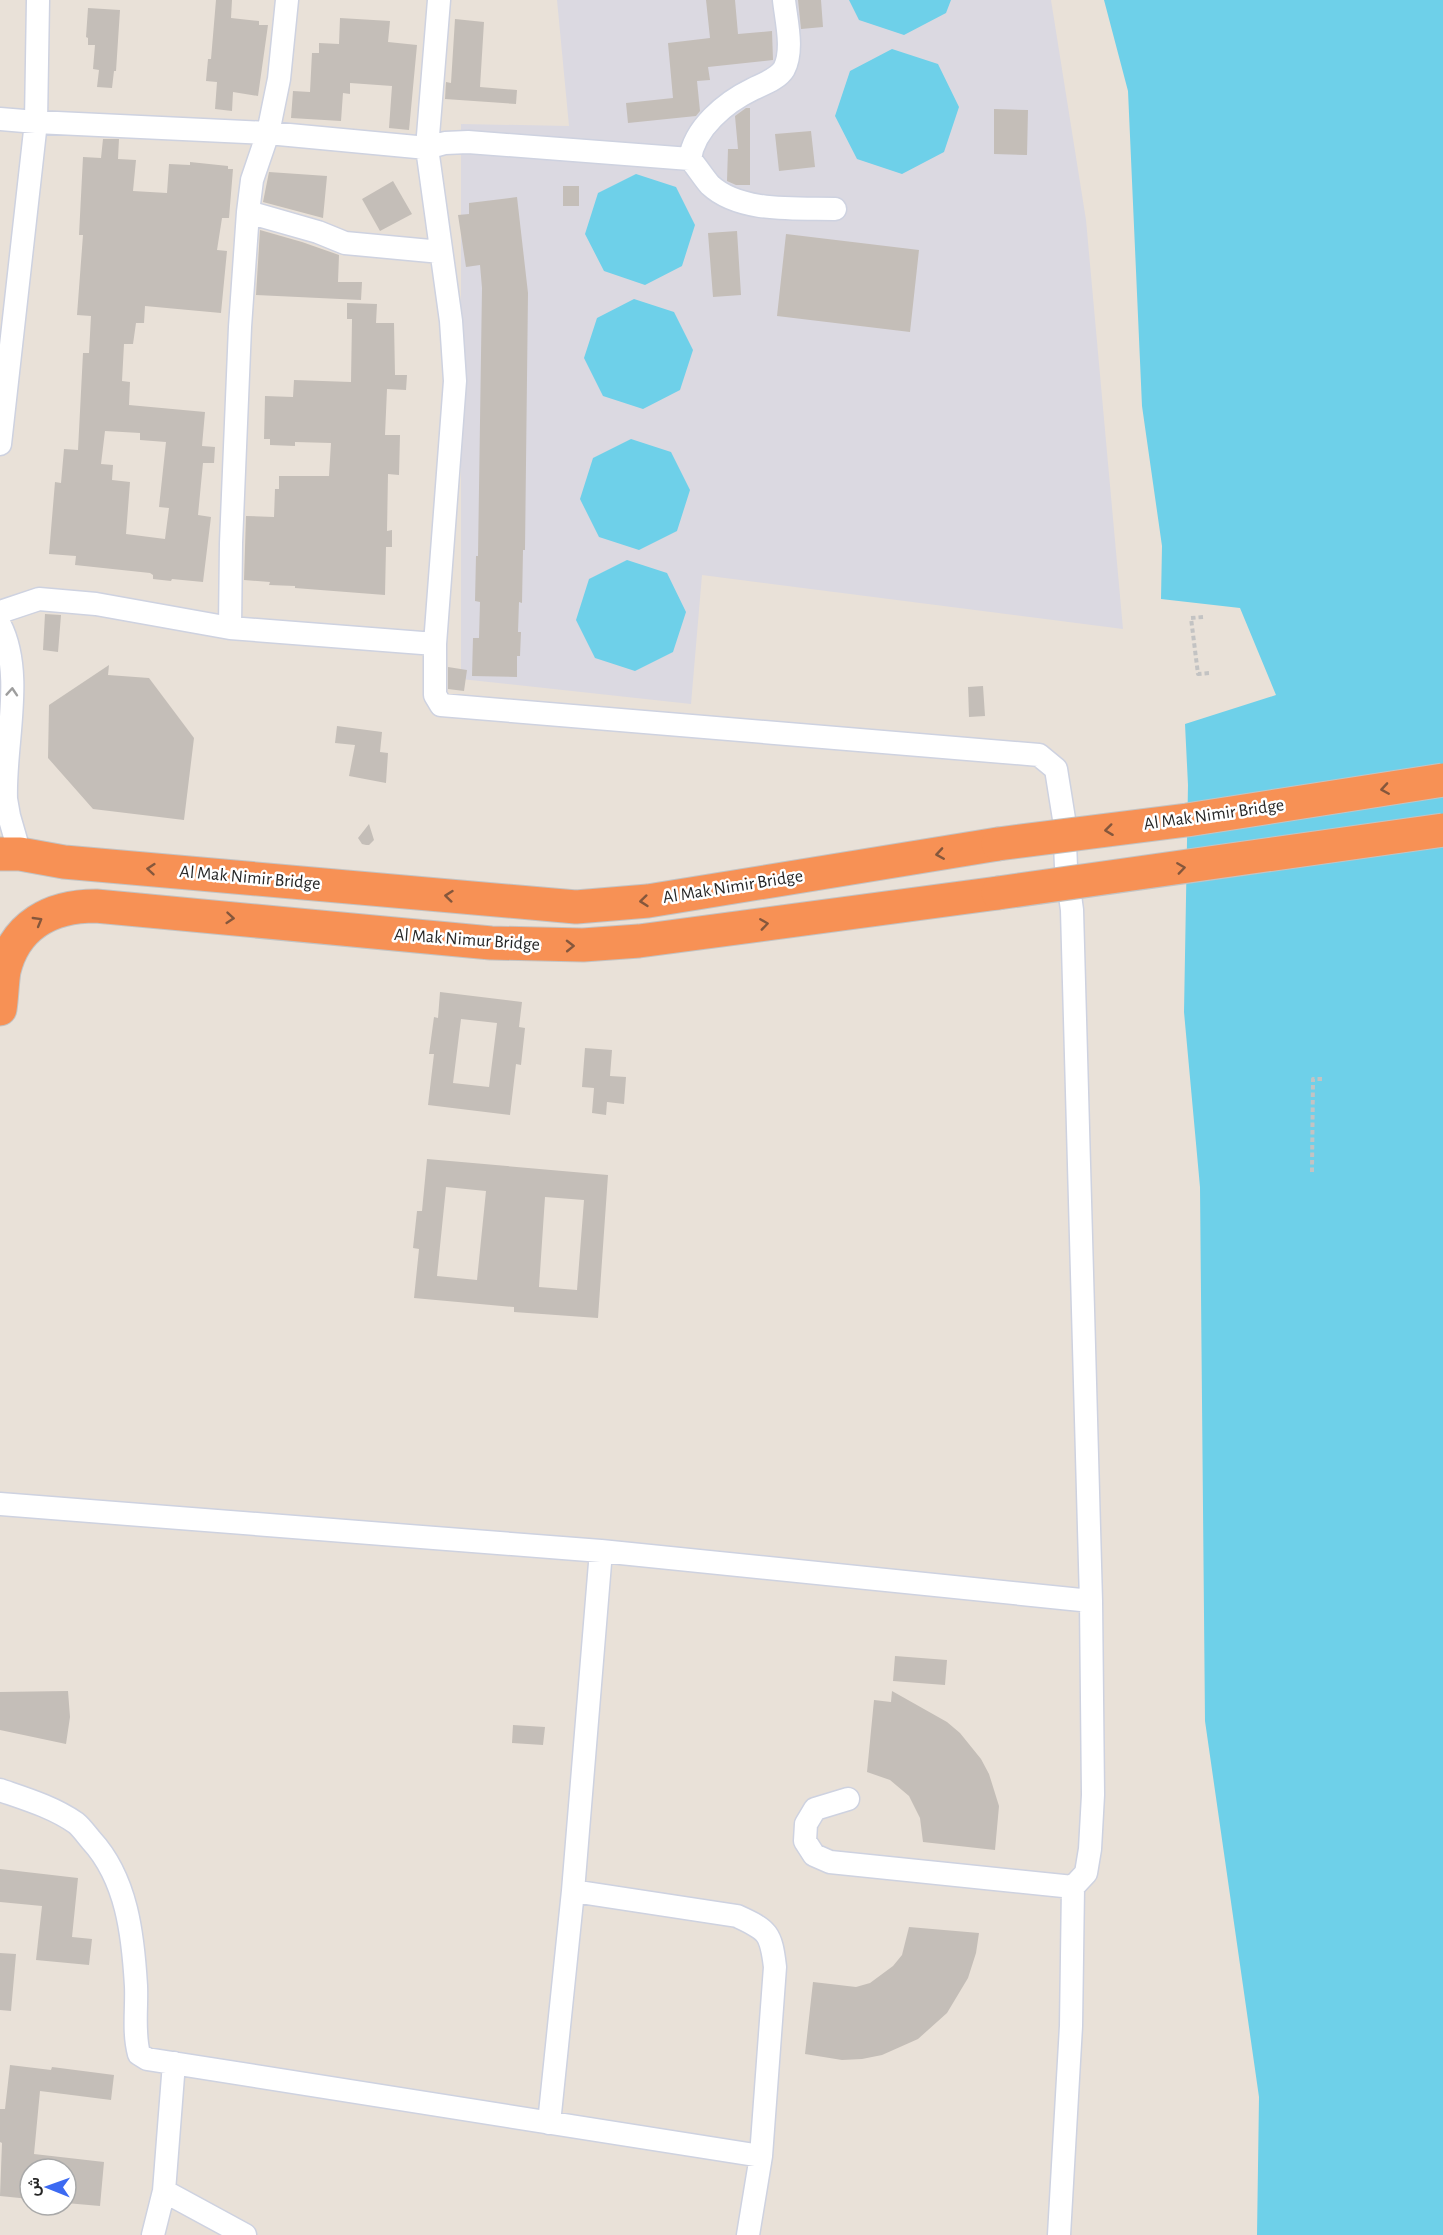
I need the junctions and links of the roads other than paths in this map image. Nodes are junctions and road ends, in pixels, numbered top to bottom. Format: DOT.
graph roads {
  1 [pos="38,0"];
  2 [pos="287,0"];
  3 [pos="439,0"];
  4 [pos="784,0"];
  5 [pos="0,119"];
  6 [pos="36,122"];
  7 [pos="268,133"];
  8 [pos="427,148"];
  9 [pos="690,159"];
  10 [pos="836,209"];
  11 [pos="248,212"];
  12 [pos="441,252"];
  13 [pos="0,444"];
  14 [pos="0,612"];
  15 [pos="0,625"];
  16 [pos="230,628"];
  17 [pos="435,644"];
  18 [pos="1443,780"];
  19 [pos="1443,831"];
  20 [pos="10,854"];
  21 [pos="6,955"];
  22 [pos="0,1009"];
  23 [pos="0,1504"];
  24 [pos="601,1551"];
  25 [pos="1091,1601"];
  26 [pos="0,1790"];
  27 [pos="848,1799"];
  28 [pos="1073,1887"];
  29 [pos="573,1891"];
  30 [pos="174,2063"];
  31 [pos="549,2123"];
  32 [pos="762,2156"];
  33 [pos="164,2191"];
  34 [pos="153,2235"];
  35 [pos="245,2235"];
  36 [pos="748,2235"];
  37 [pos="1059,2235"];
  1 -- 6 [label="street"];
  2 -- 7 [label="street"];
  3 -- 8 [label="street"];
  4 -- 9 [label="street"];
  5 -- 6 [label="street"];
  6 -- 7 [label="street"];
  6 -- 13 [label="street"];
  7 -- 8 [label="street"];
  7 -- 11 [label="street"];
  8 -- 9 [label="street"];
  8 -- 12 [label="street"];
  9 -- 10 [label="street"];
  11 -- 12 [label="street"];
  11 -- 16 [label="street"];
  12 -- 17 [label="street"];
  14 -- 16 [label="street"];
  20 -- 15 [label="street, one-way"];
  16 -- 17 [label="street"];
  17 -- 25 [label="street"];
  18 -- 20 [label="highway, Al Mak Nimir Bridge, one-way, bridge"];
  21 -- 19 [label="highway, Al Mak Nimur Bridge, one-way, bridge"];
  21 -- 22 [label="highway, Al Mak Nimur Bridge"];
  23 -- 24 [label="street"];
  24 -- 25 [label="street"];
  24 -- 29 [label="street"];
  25 -- 28 [label="street"];
  26 -- 30 [label="street"];
  27 -- 28 [label="street"];
  28 -- 37 [label="street"];
  29 -- 31 [label="street"];
  29 -- 32 [label="street"];
  30 -- 31 [label="street"];
  30 -- 33 [label="street"];
  31 -- 32 [label="street"];
  32 -- 36 [label="street"];
  33 -- 34 [label="street"];
  33 -- 35 [label="street"];
}
